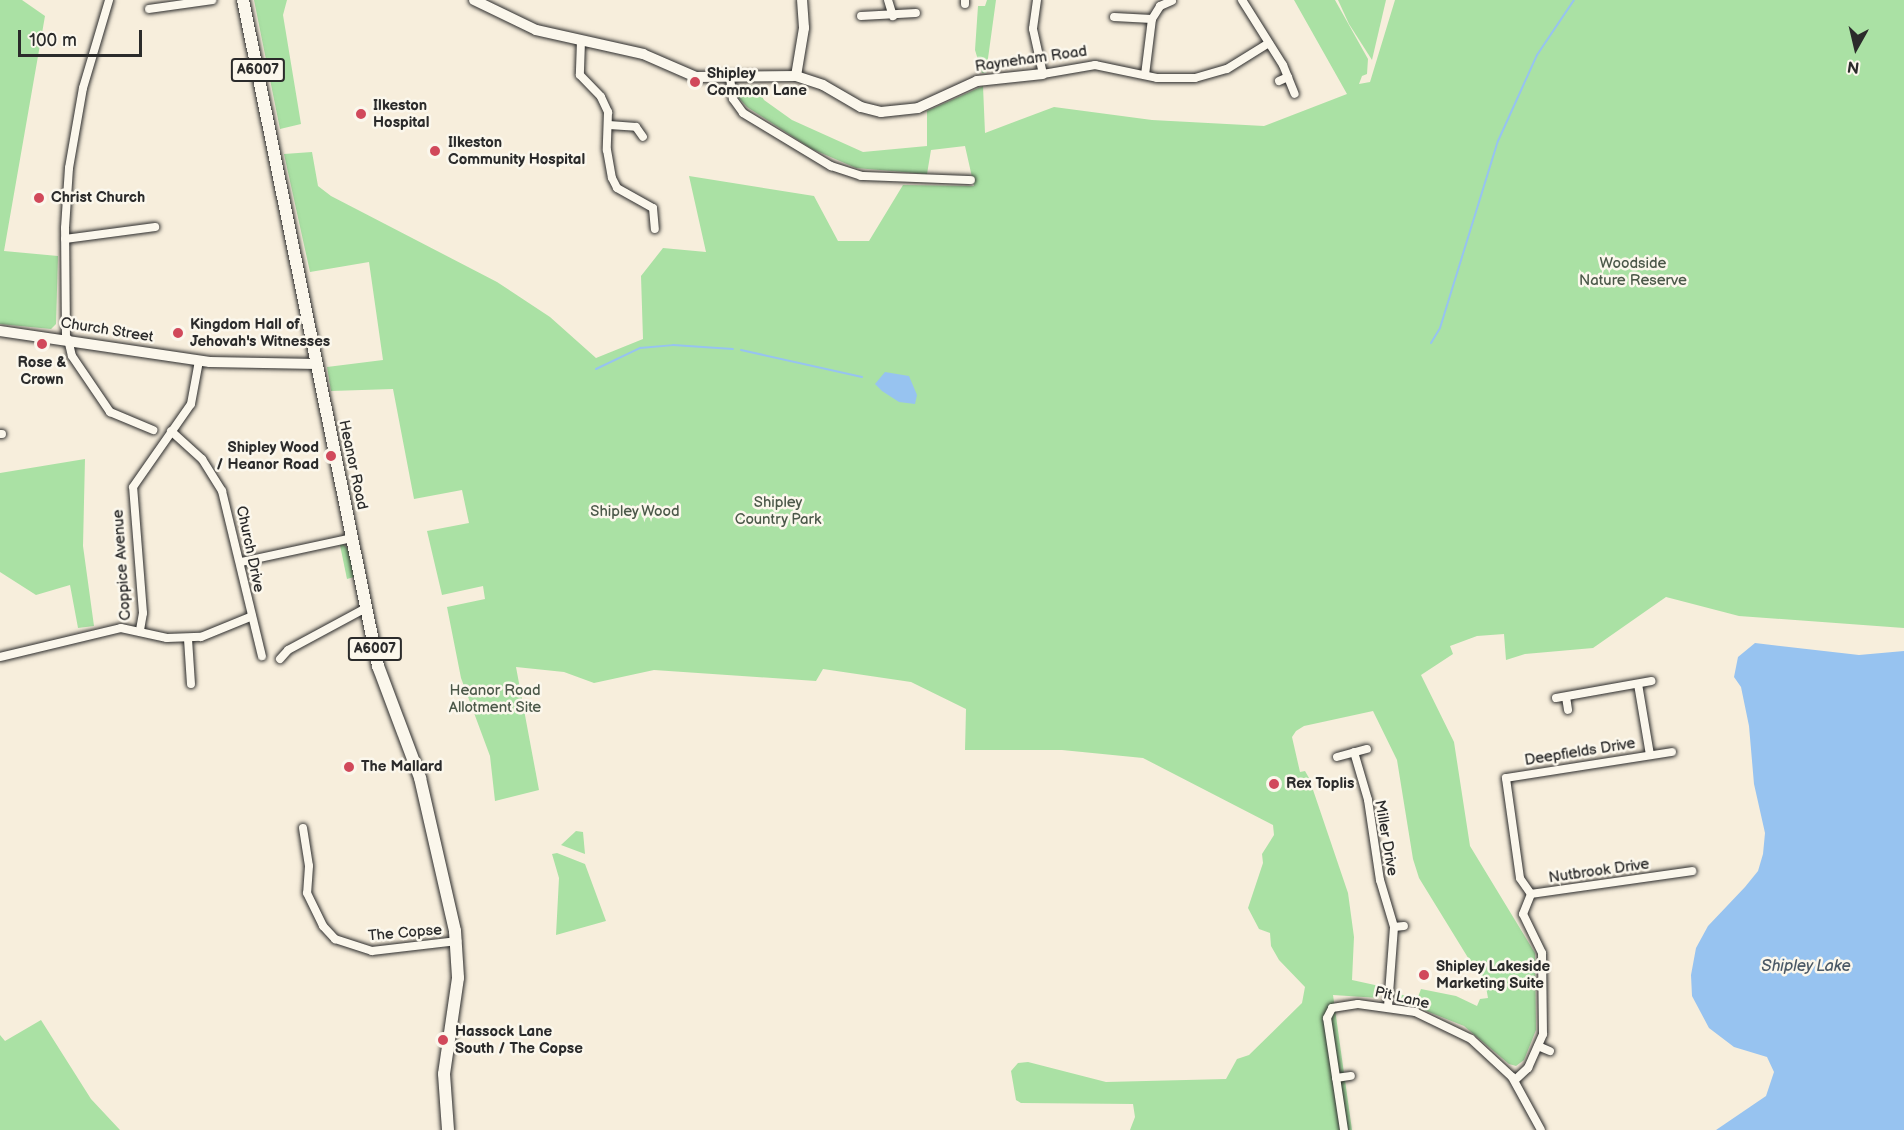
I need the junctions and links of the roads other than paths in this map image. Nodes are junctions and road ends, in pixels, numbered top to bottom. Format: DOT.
graph roads {
  1 [pos="110,0"];
  2 [pos="212,0"];
  3 [pos="243,0"];
  4 [pos="474,0"];
  5 [pos="802,0"];
  6 [pos="888,0"];
  7 [pos="1037,0"];
  8 [pos="1242,0"];
  9 [pos="1172,1"];
  10 [pos="149,9"];
  11 [pos="1261,10"];
  12 [pos="916,13"];
  13 [pos="861,16"];
  14 [pos="893,16"];
  15 [pos="1114,16"];
  16 [pos="1252,16"];
  17 [pos="1152,19"];
  18 [pos="581,40"];
  19 [pos="1269,43"];
  20 [pos="1043,74"];
  21 [pos="1145,75"];
  22 [pos="796,76"];
  23 [pos="1288,77"];
  24 [pos="730,78"];
  25 [pos="1279,81"];
  26 [pos="1295,94"];
  27 [pos="609,125"];
  28 [pos="643,137"];
  29 [pos="971,180"];
  30 [pos="155,227"];
  31 [pos="655,230"];
  32 [pos="65,239"];
  33 [pos="0,331"];
  34 [pos="67,338"];
  35 [pos="199,361"];
  36 [pos="317,364"];
  37 [pos="153,430"];
  38 [pos="171,431"];
  39 [pos="352,538"];
  40 [pos="241,562"];
  41 [pos="366,608"];
  42 [pos="250,617"];
  43 [pos="140,630"];
  44 [pos="188,639"];
  45 [pos="262,656"];
  46 [pos="0,657"];
  47 [pos="280,659"];
  48 [pos="1652,681"];
  49 [pos="191,684"];
  50 [pos="1638,684"];
  51 [pos="1566,697"];
  52 [pos="1556,698"];
  53 [pos="1568,710"];
  54 [pos="1366,749"];
  55 [pos="1354,752"];
  56 [pos="1672,752"];
  57 [pos="1650,755"];
  58 [pos="1337,757"];
  59 [pos="303,828"];
  60 [pos="303,844"];
  61 [pos="293,847"];
  62 [pos="1692,871"];
  63 [pos="1531,894"];
  64 [pos="1404,926"];
  65 [pos="1394,927"];
  66 [pos="456,935"];
  67 [pos="1388,1006"];
  68 [pos="1538,1046"];
  69 [pos="1550,1051"];
  70 [pos="1352,1076"];
  71 [pos="1336,1078"];
  72 [pos="1515,1080"];
  73 [pos="448,1130"];
  74 [pos="1344,1130"];
  75 [pos="1541,1130"];
  1 -- 32 [label="street"];
  2 -- 10 [label="street"];
  3 -- 36 [label="main road, Heanor Road / A6007"];
  4 -- 18 [label="street"];
  5 -- 22 [label="street"];
  6 -- 14 [label="street"];
  7 -- 20 [label="street"];
  8 -- 16 [label="street"];
  9 -- 17 [label="street"];
  11 -- 16 [label="street"];
  12 -- 14 [label="street"];
  13 -- 14 [label="street"];
  15 -- 17 [label="street"];
  16 -- 19 [label="street"];
  17 -- 21 [label="street"];
  18 -- 24 [label="street"];
  18 -- 27 [label="street"];
  19 -- 21 [label="street, Rayneham Road"];
  19 -- 23 [label="street"];
  20 -- 21 [label="street, Rayneham Road"];
  20 -- 22 [label="street, Rayneham Road"];
  22 -- 24 [label="street, Rayneham Road"];
  23 -- 25 [label="street"];
  23 -- 26 [label="street"];
  24 -- 29 [label="street"];
  27 -- 28 [label="street"];
  27 -- 31 [label="street"];
  30 -- 32 [label="street"];
  32 -- 34 [label="street"];
  33 -- 34 [label="street, Church Street"];
  34 -- 35 [label="street, Church Street"];
  34 -- 37 [label="street"];
  35 -- 36 [label="street, Church Street"];
  35 -- 38 [label="street, Coppice Avenue"];
  36 -- 39 [label="main road, Heanor Road / A6007"];
  38 -- 40 [label="street, Church Drive"];
  38 -- 43 [label="street, Coppice Avenue"];
  39 -- 40 [label="street"];
  39 -- 41 [label="main road, Heanor Road / A6007"];
  40 -- 42 [label="street, Church Drive"];
  41 -- 47 [label="street"];
  41 -- 66 [label="main road, Heanor Road / A6007"];
  42 -- 44 [label="street, Coppice Avenue"];
  42 -- 45 [label="street, Church Drive"];
  43 -- 44 [label="street, Coppice Avenue"];
  43 -- 46 [label="street"];
  44 -- 49 [label="street"];
  48 -- 50 [label="street"];
  50 -- 51 [label="street"];
  50 -- 57 [label="street"];
  51 -- 52 [label="street"];
  51 -- 53 [label="street"];
  54 -- 55 [label="street"];
  55 -- 58 [label="street"];
  55 -- 65 [label="street, Miller Drive"];
  56 -- 57 [label="street, Deepfields Drive"];
  57 -- 63 [label="street, Deepfields Drive"];
  59 -- 60 [label="street, The Copse"];
  60 -- 61 [label="street"];
  60 -- 66 [label="street, The Copse"];
  62 -- 63 [label="street, Nutbrook Drive"];
  63 -- 68 [label="street, Nutbrook Drive"];
  64 -- 65 [label="street"];
  65 -- 67 [label="street, Miller Drive"];
  66 -- 73 [label="main road, A6007"];
  67 -- 71 [label="street, Pit Lane"];
  67 -- 72 [label="street, Pit Lane"];
  68 -- 69 [label="street"];
  68 -- 72 [label="street, Nutbrook Drive"];
  70 -- 71 [label="street"];
  71 -- 74 [label="street, Pit Lane"];
  72 -- 75 [label="street, Pit Lane"];
}
